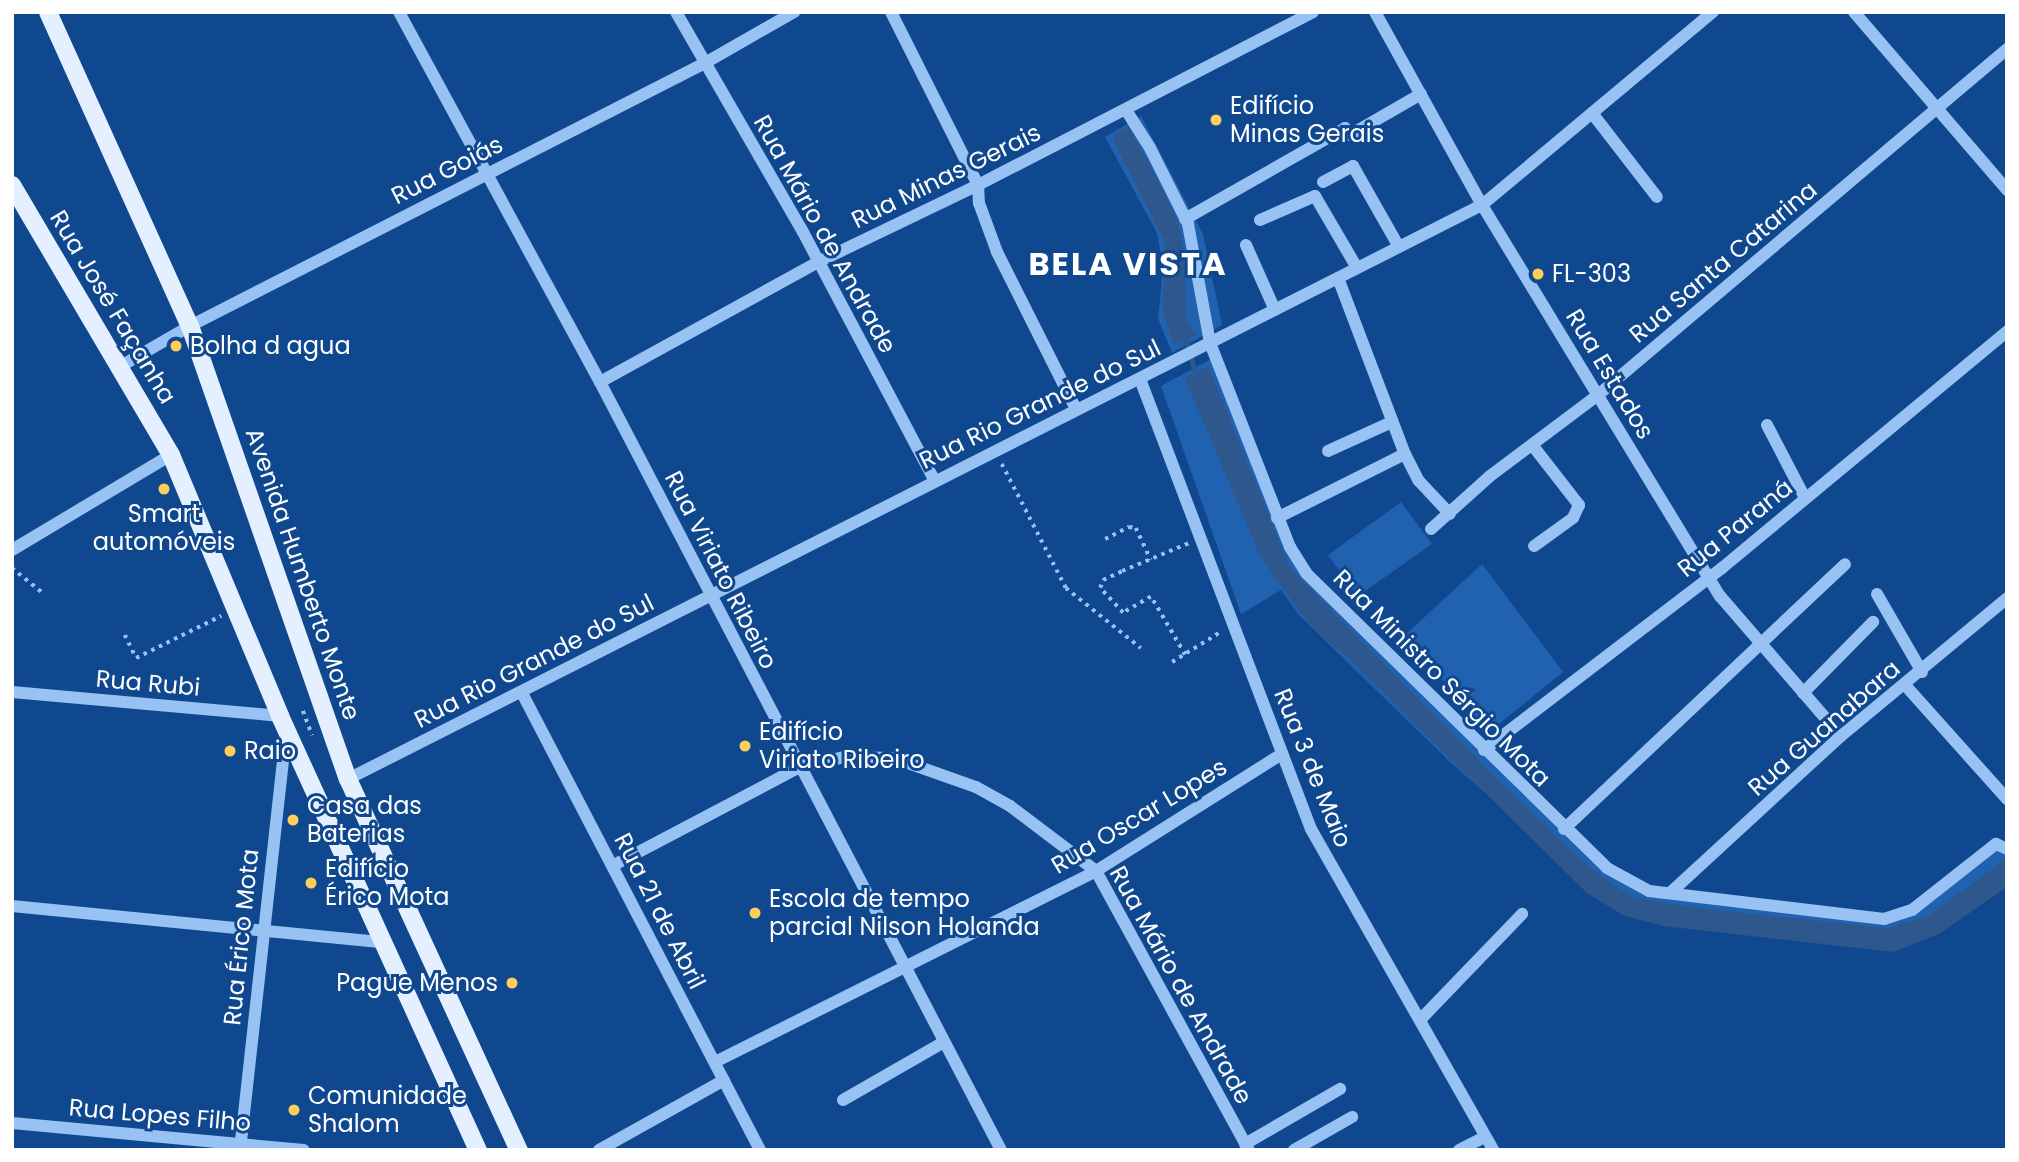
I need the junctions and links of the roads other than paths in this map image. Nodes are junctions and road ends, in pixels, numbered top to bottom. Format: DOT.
graph roads {
  1 [pos="48,12"];
  2 [pos="399,12"];
  3 [pos="676,12"];
  4 [pos="794,12"];
  5 [pos="891,12"];
  6 [pos="1313,12"];
  7 [pos="1375,12"];
  8 [pos="1713,12"];
  9 [pos="1854,12"];
  10 [pos="2007,49"];
  11 [pos="705,63"];
  12 [pos="1421,94"];
  13 [pos="1126,110"];
  14 [pos="1937,110"];
  15 [pos="1592,113"];
  16 [pos="486,173"];
  17 [pos="1323,182"];
  18 [pos="978,185"];
  19 [pos="2007,190"];
  20 [pos="15,196"];
  21 [pos="1657,197"];
  22 [pos="1482,205"];
  23 [pos="1185,219"];
  24 [pos="1260,220"];
  25 [pos="1246,245"];
  26 [pos="1399,247"];
  27 [pos="818,262"];
  28 [pos="1357,268"];
  29 [pos="1338,278"];
  30 [pos="1275,310"];
  31 [pos="190,326"];
  32 [pos="2007,331"];
  33 [pos="1209,344"];
  34 [pos="121,366"];
  35 [pos="1140,379"];
  36 [pos="600,382"];
  37 [pos="1598,395"];
  38 [pos="1076,409"];
  39 [pos="1392,422"];
  40 [pos="1767,425"];
  41 [pos="1533,446"];
  42 [pos="1328,451"];
  43 [pos="1405,454"];
  44 [pos="171,455"];
  45 [pos="934,479"];
  46 [pos="1805,498"];
  47 [pos="1450,514"];
  48 [pos="1276,518"];
  49 [pos="1431,529"];
  50 [pos="1534,546"];
  51 [pos="12,550"];
  52 [pos="1845,564"];
  53 [pos="1710,577"];
  54 [pos="709,594"];
  55 [pos="1877,594"];
  56 [pos="2007,598"];
  57 [pos="1873,622"];
  58 [pos="1759,643"];
  59 [pos="1922,672"];
  60 [pos="1905,685"];
  61 [pos="12,692"];
  62 [pos="522,693"];
  63 [pos="1803,693"];
  64 [pos="283,722"];
  65 [pos="1841,736"];
  66 [pos="1484,750"];
  67 [pos="1282,754"];
  68 [pos="800,767"];
  69 [pos="348,779"];
  70 [pos="2007,799"];
  71 [pos="1564,829"];
  72 [pos="2002,847"];
  73 [pos="614,865"];
  74 [pos="1096,871"];
  75 [pos="1670,893"];
  76 [pos="12,906"];
  77 [pos="1522,914"];
  78 [pos="261,930"];
  79 [pos="382,942"];
  80 [pos="904,965"];
  81 [pos="1421,1019"];
  82 [pos="944,1042"];
  83 [pos="715,1062"];
  84 [pos="724,1080"];
  85 [pos="1340,1089"];
  86 [pos="843,1100"];
  87 [pos="1352,1117"];
  88 [pos="12,1123"];
  89 [pos="1486,1137"];
  90 [pos="241,1147"];
  91 [pos="1247,1147"];
  92 [pos="304,1150"];
  93 [pos="478,1150"];
  94 [pos="519,1150"];
  95 [pos="599,1150"];
  96 [pos="760,1150"];
  97 [pos="1001,1150"];
  98 [pos="1294,1150"];
  99 [pos="1459,1150"];
  100 [pos="1493,1150"];
  1 -- 31 [label="main road, Avenida Humberto Monte"];
  2 -- 16 [label="street, Rua Viriato Ribeiro"];
  3 -- 11 [label="street, Rua Mário de Andrade"];
  4 -- 11 [label="street, Rua Goiás"];
  5 -- 18 [label="street"];
  6 -- 13 [label="street, Rua Minas Gerais"];
  7 -- 12 [label="street, Rua Estados"];
  8 -- 15 [label="street, Rua Rio Grande do Sul"];
  9 -- 14 [label="street"];
  10 -- 14 [label="street, Rua Santa Catarina"];
  11 -- 16 [label="street, Rua Goiás"];
  11 -- 27 [label="street, Rua Mário de Andrade"];
  12 -- 22 [label="street, Rua Estados"];
  12 -- 23 [label="street"];
  13 -- 18 [label="street, Rua Minas Gerais"];
  13 -- 23 [label="street, Rua Ministro Sérgio Mota"];
  14 -- 19 [label="street"];
  14 -- 37 [label="street, Rua Santa Catarina"];
  15 -- 21 [label="street"];
  15 -- 22 [label="street, Rua Rio Grande do Sul"];
  16 -- 31 [label="street, Rua Goiás"];
  16 -- 36 [label="street, Rua Viriato Ribeiro"];
  17 -- 26 [label="street"];
  18 -- 27 [label="street, Rua Minas Gerais"];
  18 -- 38 [label="street"];
  20 -- 34 [label="main road, Rua José Façanha"];
  22 -- 26 [label="street, Rua Rio Grande do Sul"];
  22 -- 37 [label="street, Rua Estados"];
  23 -- 33 [label="street, Rua Ministro Sérgio Mota"];
  24 -- 28 [label="street"];
  25 -- 30 [label="street"];
  26 -- 28 [label="street, Rua Rio Grande do Sul"];
  27 -- 36 [label="street, Rua Minas Gerais"];
  27 -- 45 [label="street, Rua Mário de Andrade"];
  28 -- 29 [label="street, Rua Rio Grande do Sul"];
  29 -- 30 [label="street, Rua Rio Grande do Sul"];
  29 -- 39 [label="street"];
  30 -- 33 [label="street, Rua Rio Grande do Sul"];
  31 -- 34 [label="street, Rua Goiás"];
  31 -- 69 [label="main road, Avenida Humberto Monte"];
  32 -- 46 [label="street, Rua Paraná"];
  33 -- 35 [label="street, Rua Rio Grande do Sul"];
  33 -- 48 [label="street, Rua Ministro Sérgio Mota"];
  34 -- 44 [label="main road, Rua José Façanha"];
  35 -- 38 [label="street, Rua Rio Grande do Sul"];
  35 -- 67 [label="street, Rua 3 de Maio"];
  36 -- 54 [label="street, Rua Viriato Ribeiro"];
  37 -- 41 [label="street, Rua Santa Catarina"];
  37 -- 53 [label="street, Rua Estados"];
  38 -- 45 [label="street, Rua Rio Grande do Sul"];
  39 -- 42 [label="street"];
  39 -- 43 [label="street"];
  40 -- 46 [label="street"];
  41 -- 47 [label="street, Rua Santa Catarina"];
  41 -- 50 [label="street"];
  43 -- 47 [label="street"];
  43 -- 48 [label="street"];
  44 -- 51 [label="street"];
  44 -- 64 [label="main road"];
  45 -- 54 [label="street, Rua Rio Grande do Sul"];
  46 -- 53 [label="street, Rua Paraná"];
  47 -- 49 [label="street, Rua Santa Catarina"];
  48 -- 66 [label="street, Rua Ministro Sérgio Mota"];
  52 -- 58 [label="street"];
  53 -- 58 [label="street, Rua Estados"];
  53 -- 66 [label="street, Rua Paraná"];
  54 -- 62 [label="street, Rua Rio Grande do Sul"];
  54 -- 68 [label="street, Rua Viriato Ribeiro"];
  55 -- 59 [label="street"];
  56 -- 59 [label="street, Rua Guanabara"];
  57 -- 63 [label="street"];
  58 -- 63 [label="street, Rua Estados"];
  58 -- 71 [label="street"];
  59 -- 60 [label="street, Rua Guanabara"];
  60 -- 65 [label="street, Rua Guanabara"];
  60 -- 70 [label="street"];
  61 -- 64 [label="street, Rua Rubi"];
  62 -- 69 [label="street, Rua Rio Grande do Sul"];
  62 -- 73 [label="street, Rua 21 de Abril"];
  63 -- 65 [label="street, Rua Estados"];
  64 -- 78 [label="street, Rua Érico Mota"];
  64 -- 79 [label="main road"];
  65 -- 75 [label="street, Rua Guanabara"];
  66 -- 71 [label="street, Rua Ministro Sérgio Mota"];
  67 -- 74 [label="street, Rua Oscar Lopes"];
  67 -- 81 [label="street, Rua 3 de Maio"];
  68 -- 73 [label="street, Rua Mário de Andrade"];
  68 -- 74 [label="street, Rua Mário de Andrade"];
  68 -- 80 [label="street, Rua Viriato Ribeiro"];
  69 -- 94 [label="main road, Avenida Humberto Monte"];
  71 -- 75 [label="street, Rua Ministro Sérgio Mota"];
  72 -- 75 [label="street, Rua Ministro Sérgio Mota"];
  73 -- 83 [label="street, Rua 21 de Abril"];
  74 -- 80 [label="street, Rua Oscar Lopes"];
  74 -- 91 [label="street, Rua Mário de Andrade"];
  76 -- 78 [label="street"];
  77 -- 81 [label="street"];
  78 -- 79 [label="street"];
  78 -- 90 [label="street, Rua Érico Mota"];
  79 -- 93 [label="main road"];
  80 -- 82 [label="street, Rua Viriato Ribeiro"];
  80 -- 83 [label="street, Rua Oscar Lopes"];
  81 -- 89 [label="street, Rua 3 de Maio"];
  82 -- 86 [label="street"];
  82 -- 97 [label="street, Rua Viriato Ribeiro"];
  83 -- 84 [label="street, Rua 21 de Abril"];
  84 -- 95 [label="street"];
  84 -- 96 [label="street, Rua 21 de Abril"];
  85 -- 91 [label="street"];
  87 -- 98 [label="street"];
  88 -- 90 [label="street, Rua Lopes Filho"];
  89 -- 99 [label="street"];
  89 -- 100 [label="street, Rua 3 de Maio"];
  90 -- 92 [label="street, Rua Lopes Filho"];
}
